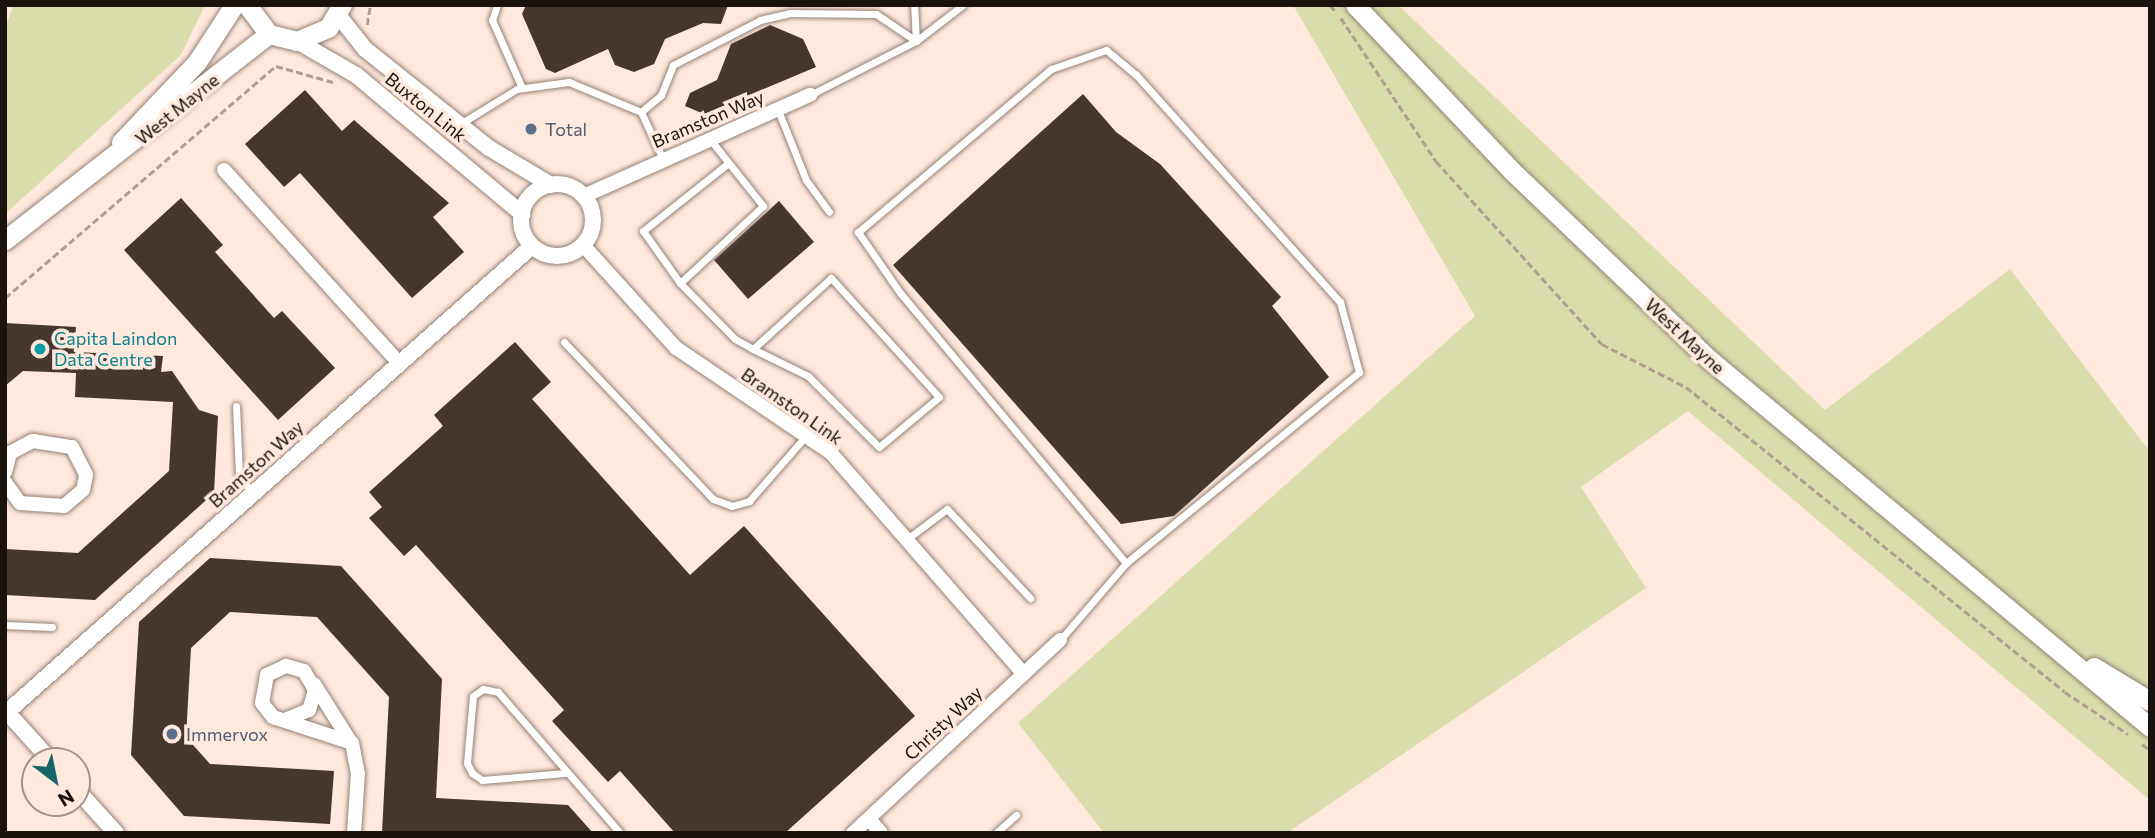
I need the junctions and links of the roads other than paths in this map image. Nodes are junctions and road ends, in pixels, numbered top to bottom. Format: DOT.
graph roads {
  1 [pos="234,5"];
  2 [pos="247,5"];
  3 [pos="497,5"];
  4 [pos="874,5"];
  5 [pos="914,5"];
  6 [pos="963,5"];
  7 [pos="1355,5"];
  8 [pos="340,10"];
  9 [pos="876,15"];
  10 [pos="269,34"];
  11 [pos="297,41"];
  12 [pos="916,41"];
  13 [pos="523,88"];
  14 [pos="810,95"];
  15 [pos="778,110"];
  16 [pos="641,112"];
  17 [pos="460,124"];
  18 [pos="709,137"];
  19 [pos="663,159"];
  20 [pos="726,166"];
  21 [pos="224,170"];
  22 [pos="82,179"];
  23 [pos="551,185"];
  24 [pos="584,196"];
  25 [pos="829,212"];
  26 [pos="522,214"];
  27 [pos="5,240"];
  28 [pos="583,244"];
  29 [pos="532,246"];
  30 [pos="680,283"];
  31 [pos="564,342"];
  32 [pos="754,349"];
  33 [pos="399,363"];
  34 [pos="236,406"];
  35 [pos="806,436"];
  36 [pos="5,472"];
  37 [pos="5,482"];
  38 [pos="253,493"];
  39 [pos="9,500"];
  40 [pos="906,540"];
  41 [pos="1126,563"];
  42 [pos="1030,598"];
  43 [pos="5,625"];
  44 [pos="52,627"];
  45 [pos="2043,636"];
  46 [pos="1059,640"];
  47 [pos="1024,674"];
  48 [pos="311,680"];
  49 [pos="2150,701"];
  50 [pos="6,711"];
  51 [pos="285,720"];
  52 [pos="2150,727"];
  53 [pos="352,743"];
  54 [pos="38,747"];
  55 [pos="565,773"];
  56 [pos="91,805"];
  57 [pos="1016,815"];
  58 [pos="869,818"];
  59 [pos="116,833"];
  60 [pos="354,833"];
  61 [pos="620,833"];
  62 [pos="853,833"];
  63 [pos="881,833"];
  64 [pos="996,833"];
  1 -- 22 [label="main road, West Mayne"];
  2 -- 10 [label="main road"];
  3 -- 13 [label="lane"];
  4 -- 9 [label="lane"];
  5 -- 12 [label="lane"];
  6 -- 12 [label="lane"];
  7 -- 45 [label="main road, West Mayne"];
  8 -- 11 [label="main road"];
  8 -- 17 [label="street, Buxton Link"];
  9 -- 12 [label="lane"];
  9 -- 16 [label="lane"];
  10 -- 11 [label="main road"];
  10 -- 22 [label="main road, West Mayne"];
  11 -- 26 [label="street, Buxton Link"];
  12 -- 14 [label="lane"];
  13 -- 16 [label="lane"];
  13 -- 17 [label="lane"];
  14 -- 15 [label="street, Bramston Way"];
  15 -- 18 [label="street, Bramston Way"];
  15 -- 25 [label="lane"];
  16 -- 19 [label="lane"];
  17 -- 23 [label="street, Buxton Link"];
  18 -- 19 [label="street, Bramston Way"];
  18 -- 20 [label="lane"];
  19 -- 24 [label="street, Bramston Way"];
  20 -- 30 [label="lane"];
  20 -- 30 [label="lane"];
  21 -- 33 [label="street"];
  22 -- 27 [label="main road, West Mayne"];
  23 -- 24 [label="street"];
  23 -- 26 [label="street"];
  24 -- 28 [label="street"];
  26 -- 29 [label="street"];
  28 -- 29 [label="street"];
  28 -- 35 [label="street, Bramston Link"];
  29 -- 33 [label="street, Bramston Way"];
  30 -- 32 [label="lane"];
  31 -- 35 [label="lane"];
  32 -- 32 [label="lane"];
  33 -- 38 [label="street, Bramston Way"];
  34 -- 38 [label="lane"];
  35 -- 40 [label="street, Bramston Link"];
  36 -- 39 [label="street"];
  37 -- 39 [label="street"];
  38 -- 50 [label="street, Bramston Way"];
  40 -- 42 [label="lane"];
  40 -- 47 [label="street, Bramston Link"];
  41 -- 41 [label="lane"];
  41 -- 46 [label="lane"];
  43 -- 44 [label="lane"];
  45 -- 49 [label="main road, West Mayne"];
  45 -- 52 [label="main road, West Mayne"];
  46 -- 47 [label="street, Christy Way"];
  47 -- 58 [label="street, Christy Way"];
  48 -- 51 [label="street"];
  48 -- 51 [label="street"];
  48 -- 53 [label="street"];
  50 -- 54 [label="street"];
  51 -- 53 [label="street"];
  53 -- 60 [label="street"];
  55 -- 55 [label="lane"];
  55 -- 61 [label="lane"];
  56 -- 59 [label="street"];
  57 -- 64 [label="lane"];
  58 -- 62 [label="street, Christy Way"];
  58 -- 63 [label="street"];
}
